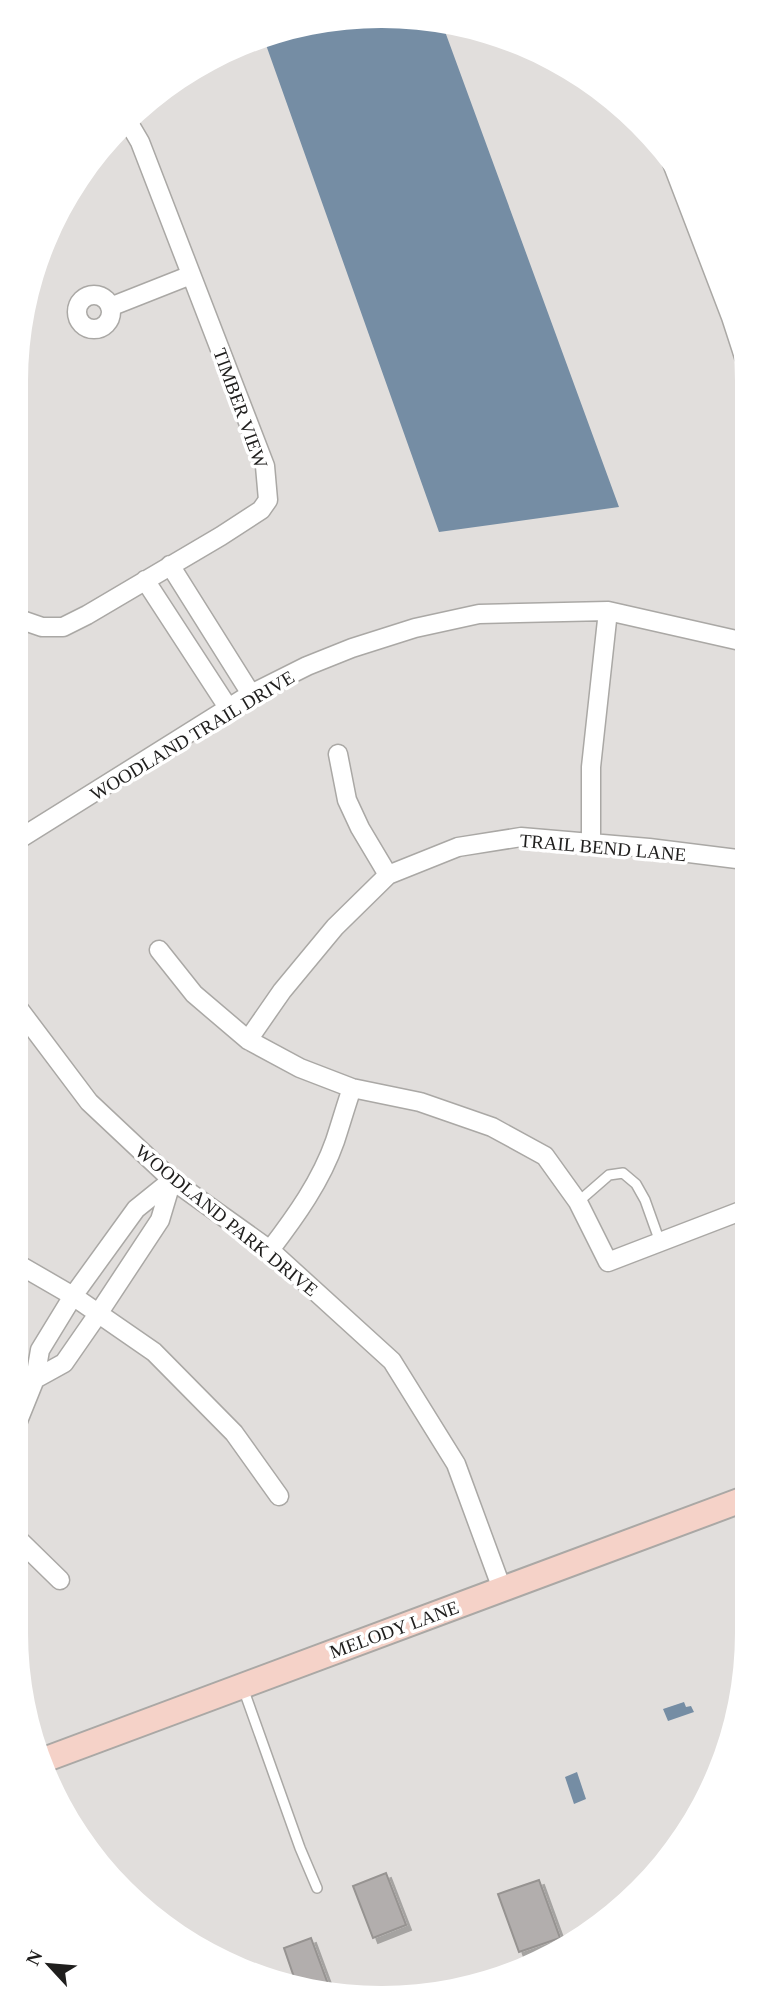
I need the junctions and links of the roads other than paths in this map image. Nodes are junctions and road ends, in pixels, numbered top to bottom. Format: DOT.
graph roads {
  1 [pos="133,131"];
  2 [pos="688,206"];
  3 [pos="191,275"];
  4 [pos="726,304"];
  5 [pos="110,307"];
  6 [pos="170,565"];
  7 [pos="145,580"];
  8 [pos="608,611"];
  9 [pos="28,622"];
  10 [pos="735,640"];
  11 [pos="251,694"];
  12 [pos="229,709"];
  13 [pos="338,754"];
  14 [pos="28,834"];
  15 [pos="591,844"];
  16 [pos="735,859"];
  17 [pos="388,875"];
  18 [pos="159,950"];
  19 [pos="28,1022"];
  20 [pos="248,1040"];
  21 [pos="352,1088"];
  22 [pos="172,1180"];
  23 [pos="578,1202"];
  24 [pos="735,1213"];
  25 [pos="660,1242"];
  26 [pos="270,1250"];
  27 [pos="28,1270"];
  28 [pos="73,1296"];
  29 [pos="98,1314"];
  30 [pos="35,1379"];
  31 [pos="28,1396"];
  32 [pos="279,1496"];
  33 [pos="735,1502"];
  34 [pos="28,1549"];
  35 [pos="60,1580"];
  36 [pos="502,1589"];
  37 [pos="242,1686"];
  38 [pos="51,1757"];
  39 [pos="317,1888"];
  1 -- 3 [label="street, TIMBER VIEW"];
  2 -- 4 [label="street"];
  3 -- 5 [label="street"];
  3 -- 6 [label="street, TIMBER VIEW"];
  6 -- 7 [label="street, TIMBER VIEW"];
  6 -- 11 [label="street"];
  7 -- 9 [label="street, TIMBER VIEW"];
  7 -- 12 [label="street"];
  8 -- 10 [label="street, WOODLAND TRAIL DRIVE"];
  8 -- 11 [label="street, WOODLAND TRAIL DRIVE"];
  8 -- 15 [label="street"];
  11 -- 12 [label="street, WOODLAND TRAIL DRIVE"];
  12 -- 14 [label="street, WOODLAND TRAIL DRIVE"];
  13 -- 17 [label="street"];
  15 -- 16 [label="street, TRAIL BEND LANE"];
  15 -- 17 [label="street, TRAIL BEND LANE"];
  17 -- 20 [label="street, TRAIL BEND LANE"];
  18 -- 20 [label="street"];
  19 -- 22 [label="street, WOODLAND PARK DRIVE"];
  20 -- 21 [label="street"];
  21 -- 23 [label="street"];
  21 -- 26 [label="street"];
  22 -- 26 [label="street, WOODLAND PARK DRIVE"];
  22 -- 28 [label="street"];
  22 -- 29 [label="street"];
  23 -- 25 [label="street"];
  23 -- 25 [label="lane"];
  24 -- 25 [label="street"];
  26 -- 36 [label="street, WOODLAND PARK DRIVE"];
  27 -- 28 [label="street"];
  28 -- 29 [label="street"];
  28 -- 30 [label="street"];
  29 -- 30 [label="street"];
  29 -- 32 [label="street"];
  30 -- 31 [label="street"];
  33 -- 36 [label="street, MELODY LANE"];
  34 -- 35 [label="street"];
  36 -- 37 [label="street, MELODY LANE"];
  37 -- 38 [label="street, MELODY LANE"];
  37 -- 39 [label="lane"];
}
